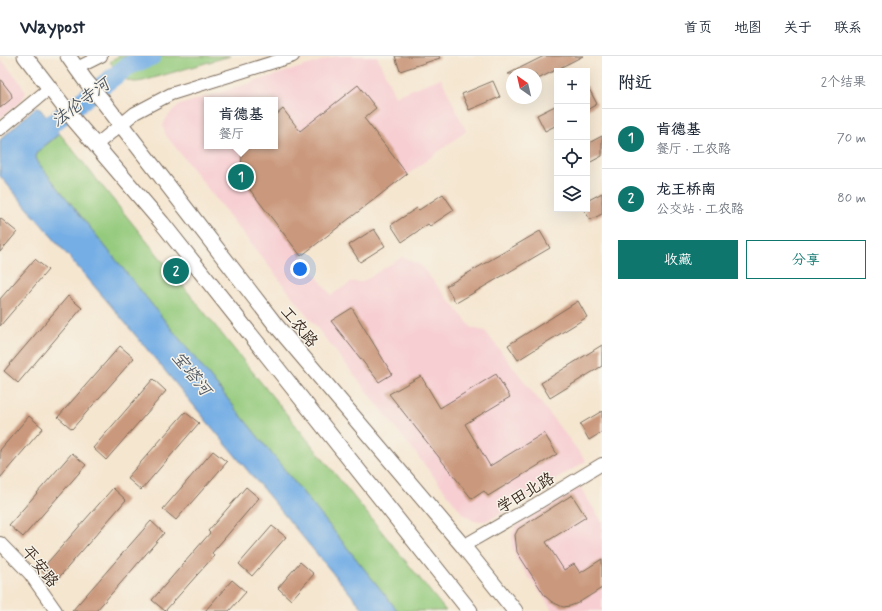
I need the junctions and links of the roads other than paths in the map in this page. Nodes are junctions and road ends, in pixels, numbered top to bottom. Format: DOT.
graph roads {
  1 [pos="25,56"];
  2 [pos="68,56"];
  3 [pos="101,56"];
  4 [pos="293,56"];
  5 [pos="81,74"];
  6 [pos="53,92"];
  7 [pos="120,124"];
  8 [pos="0,129"];
  9 [pos="96,145"];
  10 [pos="602,464"];
  11 [pos="0,543"];
  12 [pos="463,546"];
  13 [pos="56,611"];
  14 [pos="470,611"];
  15 [pos="516,611"];
  1 -- 6 [label="main road"];
  2 -- 5 [label="main road, 工农路"];
  3 -- 5 [label="street"];
  4 -- 7 [label="street"];
  5 -- 7 [label="main road, 工农路"];
  6 -- 8 [label="street"];
  6 -- 9 [label="main road"];
  7 -- 9 [label="street"];
  7 -- 12 [label="main road, 工农路"];
  9 -- 14 [label="main road"];
  10 -- 12 [label="street, 学田北路"];
  11 -- 13 [label="street, 平安路"];
  12 -- 15 [label="main road, 工农路"];
}
